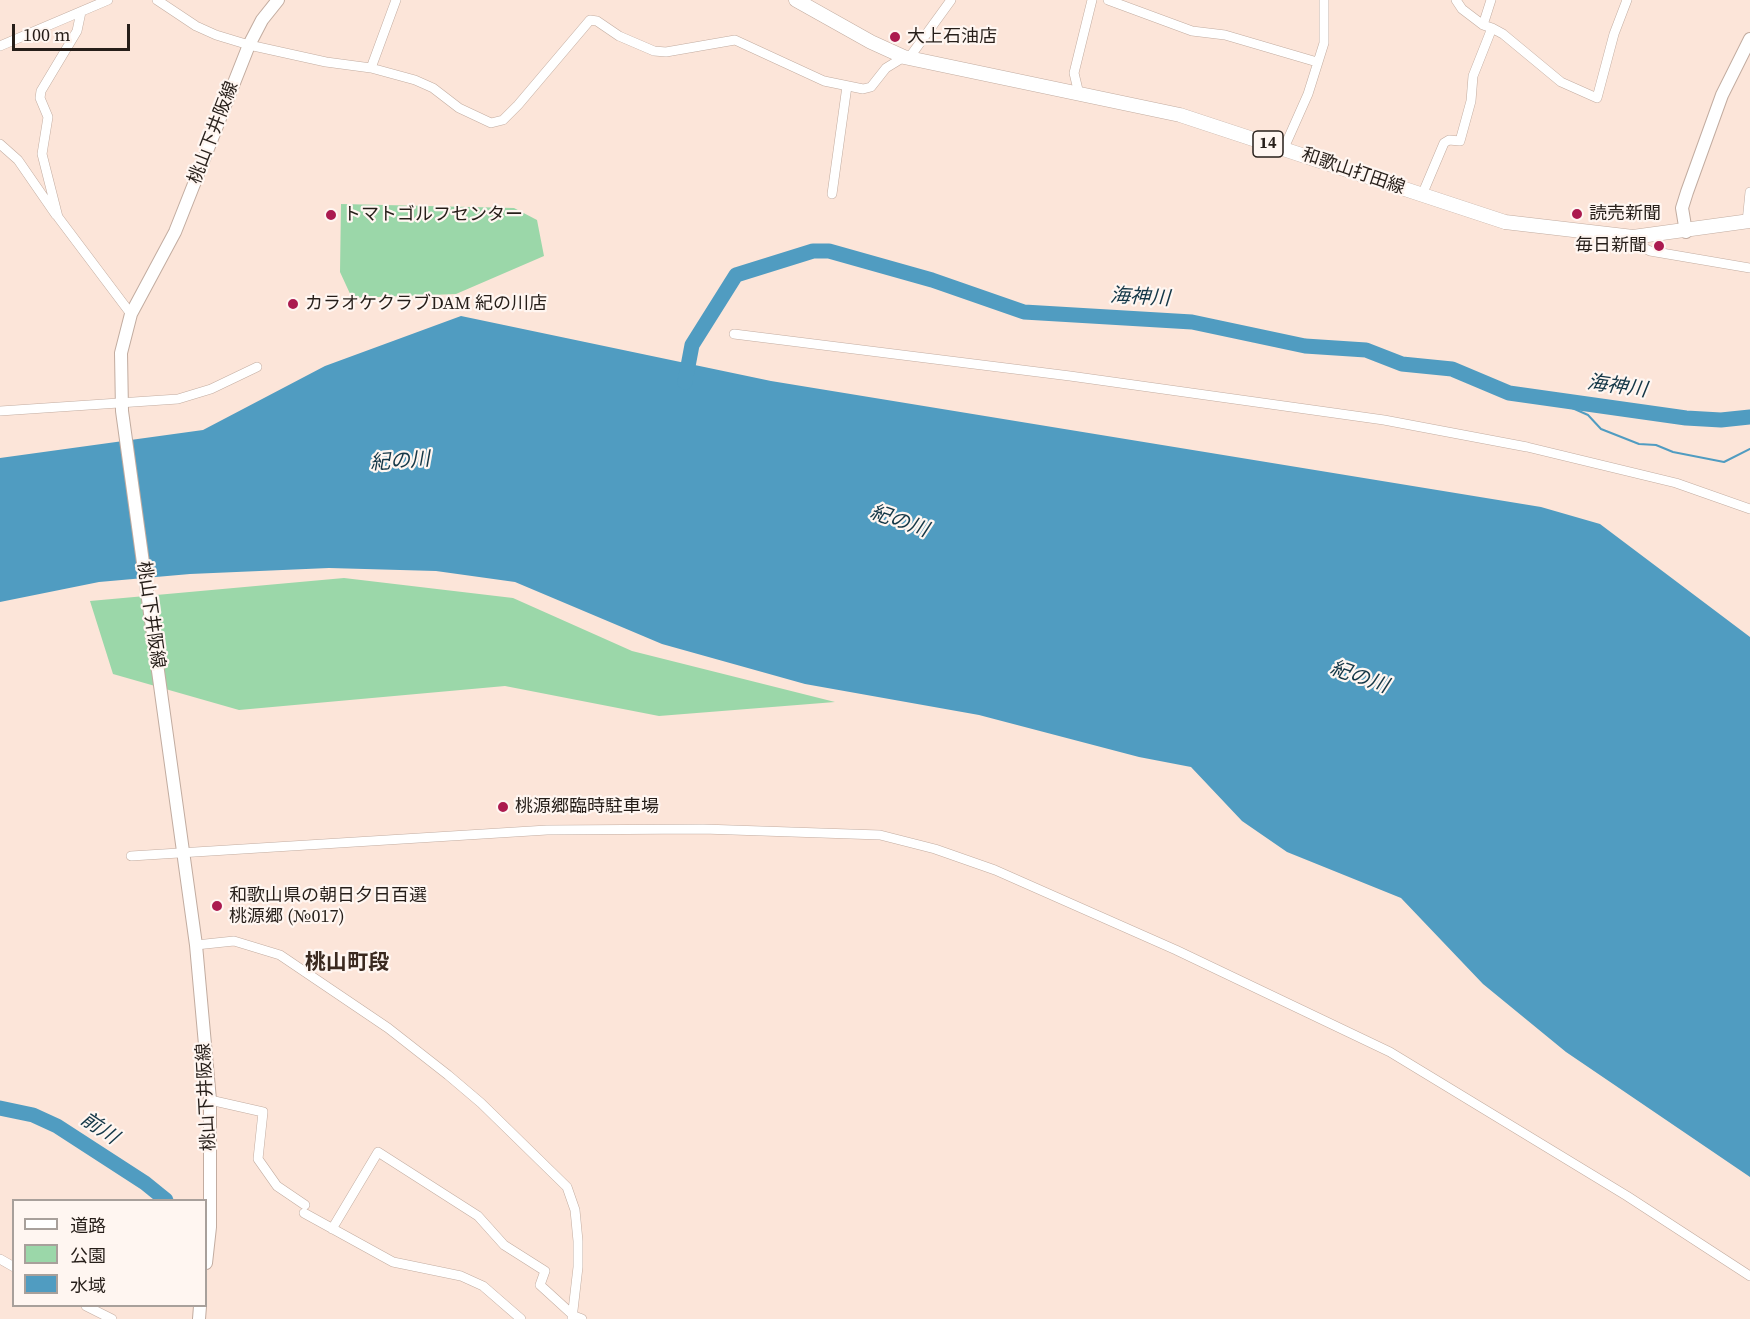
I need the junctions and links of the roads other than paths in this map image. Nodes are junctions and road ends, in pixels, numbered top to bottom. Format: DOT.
graph roads {
  1 [pos="157,0"];
  2 [pos="396,0"];
  3 [pos="796,0"];
  4 [pos="951,0"];
  5 [pos="1092,0"];
  6 [pos="1108,0"];
  7 [pos="1324,0"];
  8 [pos="1456,0"];
  9 [pos="1491,0"];
  10 [pos="1627,0"];
  11 [pos="103,1"];
  12 [pos="274,3"];
  13 [pos="815,5"];
  14 [pos="81,12"];
  15 [pos="1488,27"];
  16 [pos="1750,39"];
  17 [pos="249,45"];
  18 [pos="0,46"];
  19 [pos="906,57"];
  20 [pos="1317,62"];
  21 [pos="371,68"];
  22 [pos="847,86"];
  23 [pos="1079,93"];
  24 [pos="0,144"];
  25 [pos="1284,148"];
  26 [pos="1750,192"];
  27 [pos="832,194"];
  28 [pos="1422,195"];
  29 [pos="58,217"];
  30 [pos="1748,221"];
  31 [pos="1686,232"];
  32 [pos="1633,237"];
  33 [pos="1750,268"];
  34 [pos="131,314"];
  35 [pos="734,334"];
  36 [pos="257,367"];
  37 [pos="122,407"];
  38 [pos="0,411"];
  39 [pos="1750,509"];
  40 [pos="182,851"];
  41 [pos="131,856"];
  42 [pos="196,945"];
  43 [pos="210,1100"];
  44 [pos="332,1229"];
  45 [pos="207,1254"];
  46 [pos="1750,1276"];
  47 [pos="90,1307"];
  48 [pos="576,1318"];
  49 [pos="112,1319"];
  50 [pos="521,1319"];
  1 -- 17 [label="street"];
  2 -- 21 [label="street"];
  3 -- 13 [label="main road, 和歌山打田線 / 14"];
  4 -- 19 [label="street"];
  5 -- 23 [label="street"];
  6 -- 20 [label="street"];
  7 -- 20 [label="street"];
  8 -- 15 [label="street"];
  9 -- 15 [label="street"];
  10 -- 15 [label="street"];
  11 -- 14 [label="street"];
  12 -- 17 [label="main road, 桃山下井阪線"];
  13 -- 19 [label="main road, 和歌山打田線 / 14"];
  14 -- 18 [label="street"];
  14 -- 29 [label="street"];
  15 -- 28 [label="street"];
  16 -- 31 [label="main road"];
  17 -- 21 [label="street"];
  17 -- 34 [label="main road, 桃山下井阪線"];
  19 -- 22 [label="street"];
  19 -- 23 [label="main road, 和歌山打田線 / 14"];
  20 -- 25 [label="street"];
  21 -- 22 [label="street"];
  22 -- 27 [label="street"];
  23 -- 25 [label="main road, 和歌山打田線 / 14"];
  24 -- 29 [label="street"];
  25 -- 28 [label="main road, 和歌山打田線 / 14"];
  26 -- 30 [label="street"];
  28 -- 32 [label="main road, 和歌山打田線 / 14"];
  29 -- 34 [label="street"];
  30 -- 31 [label="main road, 和歌山打田線 / 14"];
  31 -- 32 [label="main road, 和歌山打田線 / 14"];
  32 -- 33 [label="street"];
  34 -- 37 [label="main road, 桃山下井阪線"];
  35 -- 39 [label="street"];
  36 -- 37 [label="street"];
  37 -- 38 [label="street"];
  37 -- 40 [label="main road, 桃山下井阪線"];
  40 -- 41 [label="street"];
  40 -- 42 [label="main road, 桃山下井阪線"];
  40 -- 46 [label="street"];
  42 -- 43 [label="main road, 桃山下井阪線"];
  42 -- 48 [label="street"];
  43 -- 44 [label="street"];
  43 -- 45 [label="main road, 桃山下井阪線"];
  44 -- 48 [label="street"];
  44 -- 50 [label="street"];
  47 -- 49 [label="street"];
}
